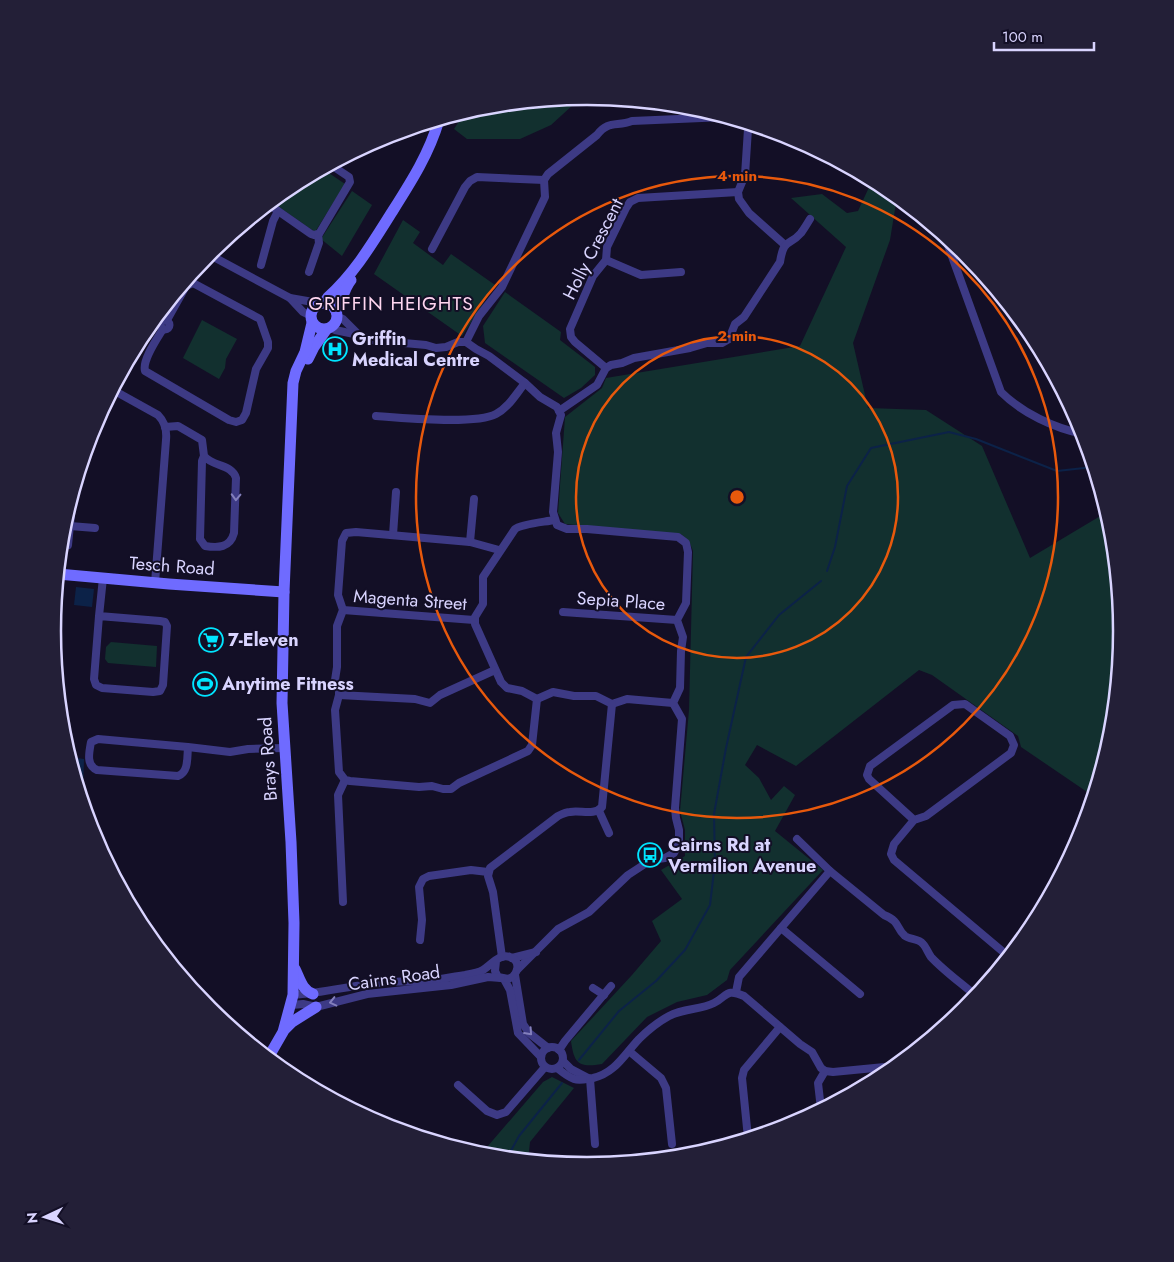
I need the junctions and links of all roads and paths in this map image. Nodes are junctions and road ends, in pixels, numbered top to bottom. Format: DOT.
graph roads {
  1 [pos="702,118"];
  2 [pos="437,127"];
  3 [pos="748,131"];
  4 [pos="337,169"];
  5 [pos="544,180"];
  6 [pos="738,192"];
  7 [pos="275,209"];
  8 [pos="278,211"];
  9 [pos="810,219"];
  10 [pos="318,234"];
  11 [pos="785,244"];
  12 [pos="432,249"];
  13 [pos="950,251"];
  14 [pos="365,255"];
  15 [pos="216,258"];
  16 [pos="606,260"];
  17 [pos="261,265"];
  18 [pos="310,272"];
  19 [pos="681,272"];
  20 [pos="192,284"];
  21 [pos="290,298"];
  22 [pos="321,304"];
  23 [pos="337,313"];
  24 [pos="312,320"];
  25 [pos="160,324"];
  26 [pos="328,329"];
  27 [pos="359,335"];
  28 [pos="466,342"];
  29 [pos="606,368"];
  30 [pos="525,383"];
  31 [pos="294,392"];
  32 [pos="118,393"];
  33 [pos="559,411"];
  34 [pos="376,416"];
  35 [pos="165,427"];
  36 [pos="1073,431"];
  37 [pos="204,456"];
  38 [pos="212,464"];
  39 [pos="202,472"];
  40 [pos="396,492"];
  41 [pos="474,499"];
  42 [pos="554,520"];
  43 [pos="71,526"];
  44 [pos="95,528"];
  45 [pos="393,535"];
  46 [pos="470,542"];
  47 [pos="499,550"];
  48 [pos="65,575"];
  49 [pos="103,578"];
  50 [pos="155,583"];
  51 [pos="284,592"];
  52 [pos="343,610"];
  53 [pos="563,612"];
  54 [pos="99,616"];
  55 [pos="474,620"];
  56 [pos="677,620"];
  57 [pos="495,670"];
  58 [pos="339,695"];
  59 [pos="537,699"];
  60 [pos="673,703"];
  61 [pos="612,704"];
  62 [pos="188,747"];
  63 [pos="285,748"];
  64 [pos="345,780"];
  65 [pos="598,811"];
  66 [pos="914,820"];
  67 [pos="609,832"];
  68 [pos="797,839"];
  69 [pos="830,871"];
  70 [pos="488,872"];
  71 [pos="343,902"];
  72 [pos="781,928"];
  73 [pos="420,940"];
  74 [pos="536,952"];
  75 [pos="1003,952"];
  76 [pos="512,958"];
  77 [pos="499,959"];
  78 [pos="294,968"];
  79 [pos="516,972"];
  80 [pos="503,979"];
  81 [pos="611,986"];
  82 [pos="593,988"];
  83 [pos="970,991"];
  84 [pos="736,992"];
  85 [pos="313,994"];
  86 [pos="860,994"];
  87 [pos="604,995"];
  88 [pos="292,1000"];
  89 [pos="316,1007"];
  90 [pos="780,1027"];
  91 [pos="283,1032"];
  92 [pos="548,1048"];
  93 [pos="559,1050"];
  94 [pos="272,1051"];
  95 [pos="629,1051"];
  96 [pos="541,1057"];
  97 [pos="563,1061"];
  98 [pos="545,1067"];
  99 [pos="880,1067"];
  100 [pos="557,1068"];
  101 [pos="825,1071"];
  102 [pos="590,1079"];
  103 [pos="458,1085"];
  104 [pos="820,1103"];
  105 [pos="747,1132"];
  106 [pos="595,1144"];
  107 [pos="672,1144"];
  1 -- 5 [label="street"];
  2 -- 14 [label="main road"];
  3 -- 6 [label="street"];
  4 -- 10 [label="street"];
  5 -- 12 [label="street"];
  5 -- 28 [label="street"];
  6 -- 11 [label="street"];
  6 -- 16 [label="street, Holly Crescent"];
  7 -- 8 [label="street"];
  8 -- 10 [label="street"];
  8 -- 17 [label="street"];
  9 -- 11 [label="street"];
  10 -- 18 [label="street"];
  11 -- 29 [label="street"];
  13 -- 36 [label="street"];
  14 -- 22 [label="main road"];
  14 -- 23 [label="main road"];
  15 -- 21 [label="street"];
  16 -- 19 [label="street"];
  16 -- 29 [label="street, Holly Crescent"];
  20 -- 25 [label="street"];
  21 -- 22 [label="street"];
  21 -- 24 [label="street"];
  22 -- 23 [label="main road"];
  22 -- 24 [label="main road"];
  23 -- 26 [label="main road"];
  23 -- 27 [label="street"];
  24 -- 26 [label="main road"];
  24 -- 31 [label="main road, Brays Road"];
  26 -- 27 [label="street"];
  26 -- 31 [label="main road, Brays Road"];
  27 -- 28 [label="street"];
  28 -- 30 [label="street"];
  29 -- 33 [label="street"];
  30 -- 33 [label="street"];
  30 -- 34 [label="street"];
  31 -- 51 [label="main road, Brays Road"];
  32 -- 35 [label="street"];
  33 -- 42 [label="street"];
  35 -- 37 [label="street"];
  35 -- 50 [label="street"];
  37 -- 38 [label="street"];
  37 -- 39 [label="street"];
  38 -- 39 [label="street"];
  38 -- 39 [label="street, one-way"];
  40 -- 45 [label="street"];
  41 -- 46 [label="street"];
  42 -- 47 [label="street"];
  42 -- 56 [label="street"];
  43 -- 44 [label="street"];
  45 -- 46 [label="street"];
  45 -- 52 [label="street"];
  46 -- 47 [label="street"];
  47 -- 55 [label="street"];
  48 -- 49 [label="main road, Tesch Road"];
  49 -- 50 [label="main road, Tesch Road"];
  49 -- 54 [label="street"];
  50 -- 51 [label="main road, Tesch Road"];
  51 -- 63 [label="main road, Brays Road"];
  52 -- 55 [label="street, Magenta Street"];
  52 -- 58 [label="street"];
  53 -- 56 [label="street, Sepia Place"];
  54 -- 54 [label="street"];
  55 -- 57 [label="street"];
  56 -- 60 [label="street"];
  57 -- 58 [label="street"];
  57 -- 59 [label="street"];
  58 -- 64 [label="street"];
  59 -- 61 [label="street"];
  59 -- 64 [label="street"];
  60 -- 61 [label="street"];
  60 -- 74 [label="street"];
  61 -- 65 [label="street"];
  62 -- 62 [label="street"];
  62 -- 63 [label="street"];
  63 -- 78 [label="main road, Brays Road"];
  64 -- 71 [label="street"];
  65 -- 67 [label="street"];
  65 -- 70 [label="street"];
  66 -- 66 [label="street"];
  66 -- 75 [label="street"];
  68 -- 69 [label="street"];
  69 -- 72 [label="street"];
  69 -- 83 [label="street"];
  70 -- 73 [label="street"];
  70 -- 77 [label="street"];
  72 -- 84 [label="street"];
  72 -- 86 [label="street"];
  74 -- 76 [label="street"];
  74 -- 79 [label="street"];
  76 -- 77 [label="street"];
  76 -- 79 [label="street"];
  77 -- 80 [label="street"];
  77 -- 85 [label="street, Cairns Road"];
  78 -- 85 [label="main road"];
  78 -- 88 [label="main road, Brays Road"];
  79 -- 80 [label="street"];
  79 -- 92 [label="street, one-way"];
  80 -- 89 [label="street, Cairns Road, one-way"];
  80 -- 96 [label="street"];
  81 -- 87 [label="street"];
  82 -- 87 [label="street"];
  84 -- 90 [label="street"];
  84 -- 95 [label="street"];
  85 -- 88 [label="street, Cairns Road"];
  87 -- 93 [label="street"];
  88 -- 89 [label="street, Cairns Road"];
  88 -- 91 [label="main road, Brays Road"];
  89 -- 91 [label="main road"];
  90 -- 101 [label="street"];
  90 -- 105 [label="street"];
  91 -- 94 [label="main road, Brays Road"];
  92 -- 93 [label="street"];
  92 -- 96 [label="street"];
  93 -- 97 [label="street"];
  95 -- 102 [label="street"];
  95 -- 107 [label="street"];
  96 -- 98 [label="street"];
  97 -- 100 [label="street"];
  97 -- 102 [label="street"];
  98 -- 100 [label="street"];
  98 -- 103 [label="street"];
  99 -- 101 [label="street"];
  100 -- 102 [label="street"];
  101 -- 104 [label="street"];
  102 -- 106 [label="street"];
}
